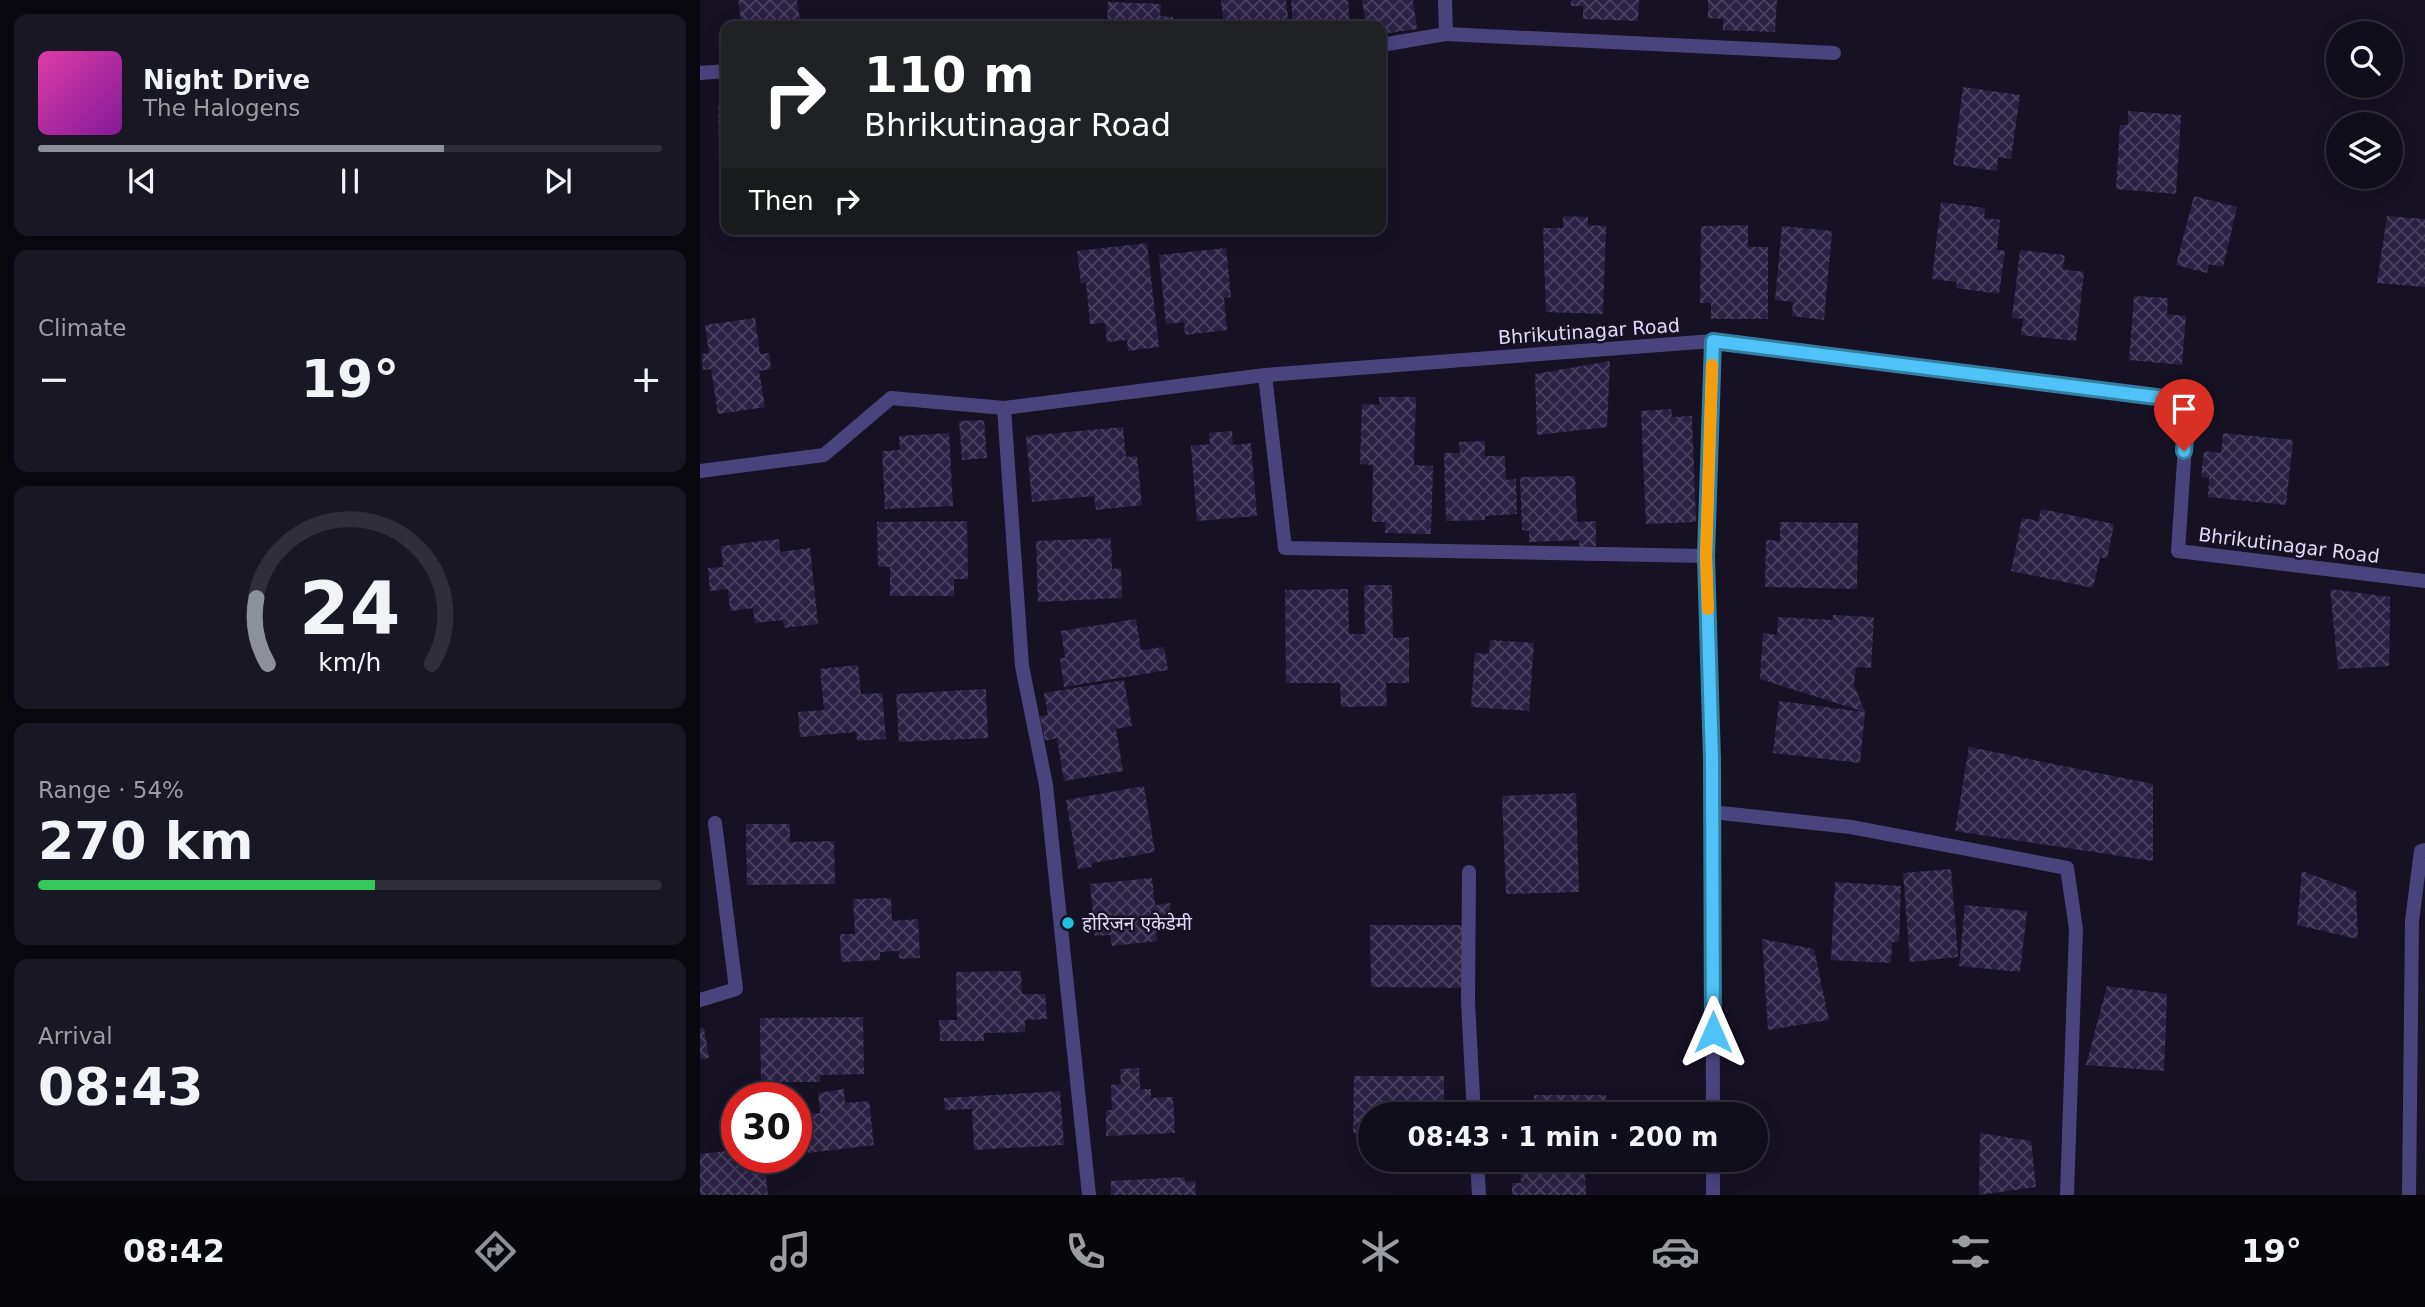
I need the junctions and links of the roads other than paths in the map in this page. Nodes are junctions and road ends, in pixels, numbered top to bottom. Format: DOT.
graph roads {
  1 [pos="1445,0"];
  2 [pos="1446,34"];
  3 [pos="1386,44"];
  4 [pos="1834,53"];
  5 [pos="721,72"];
  6 [pos="700,74"];
  7 [pos="1713,341"];
  8 [pos="1265,375"];
  9 [pos="1004,408"];
  10 [pos="700,471"];
  11 [pos="1706,556"];
  12 [pos="2425,581"];
  13 [pos="1712,812"];
  14 [pos="715,823"];
  15 [pos="2425,850"];
  16 [pos="1469,872"];
  17 [pos="700,1000"];
  18 [pos="1474,1102"];
  19 [pos="1713,1102"];
  20 [pos="1478,1172"];
  21 [pos="1713,1172"];
  22 [pos="1089,1195"];
  23 [pos="1479,1195"];
  24 [pos="1713,1195"];
  25 [pos="2067,1195"];
  26 [pos="2409,1195"];
  1 -- 2 [label="street"];
  2 -- 3 [label="street"];
  2 -- 4 [label="street"];
  5 -- 6 [label="street"];
  7 -- 8 [label="street, Bhrikutinagar Road"];
  7 -- 11 [label="street"];
  7 -- 12 [label="street, Bhrikutinagar Road"];
  8 -- 9 [label="street, Bhrikutinagar Road"];
  8 -- 11 [label="street"];
  9 -- 10 [label="street, Bhrikutinagar Road"];
  9 -- 22 [label="street"];
  11 -- 13 [label="street"];
  13 -- 19 [label="street"];
  13 -- 25 [label="street"];
  14 -- 17 [label="street"];
  15 -- 26 [label="street"];
  16 -- 18 [label="street"];
  20 -- 23 [label="street"];
  21 -- 24 [label="street"];
}
